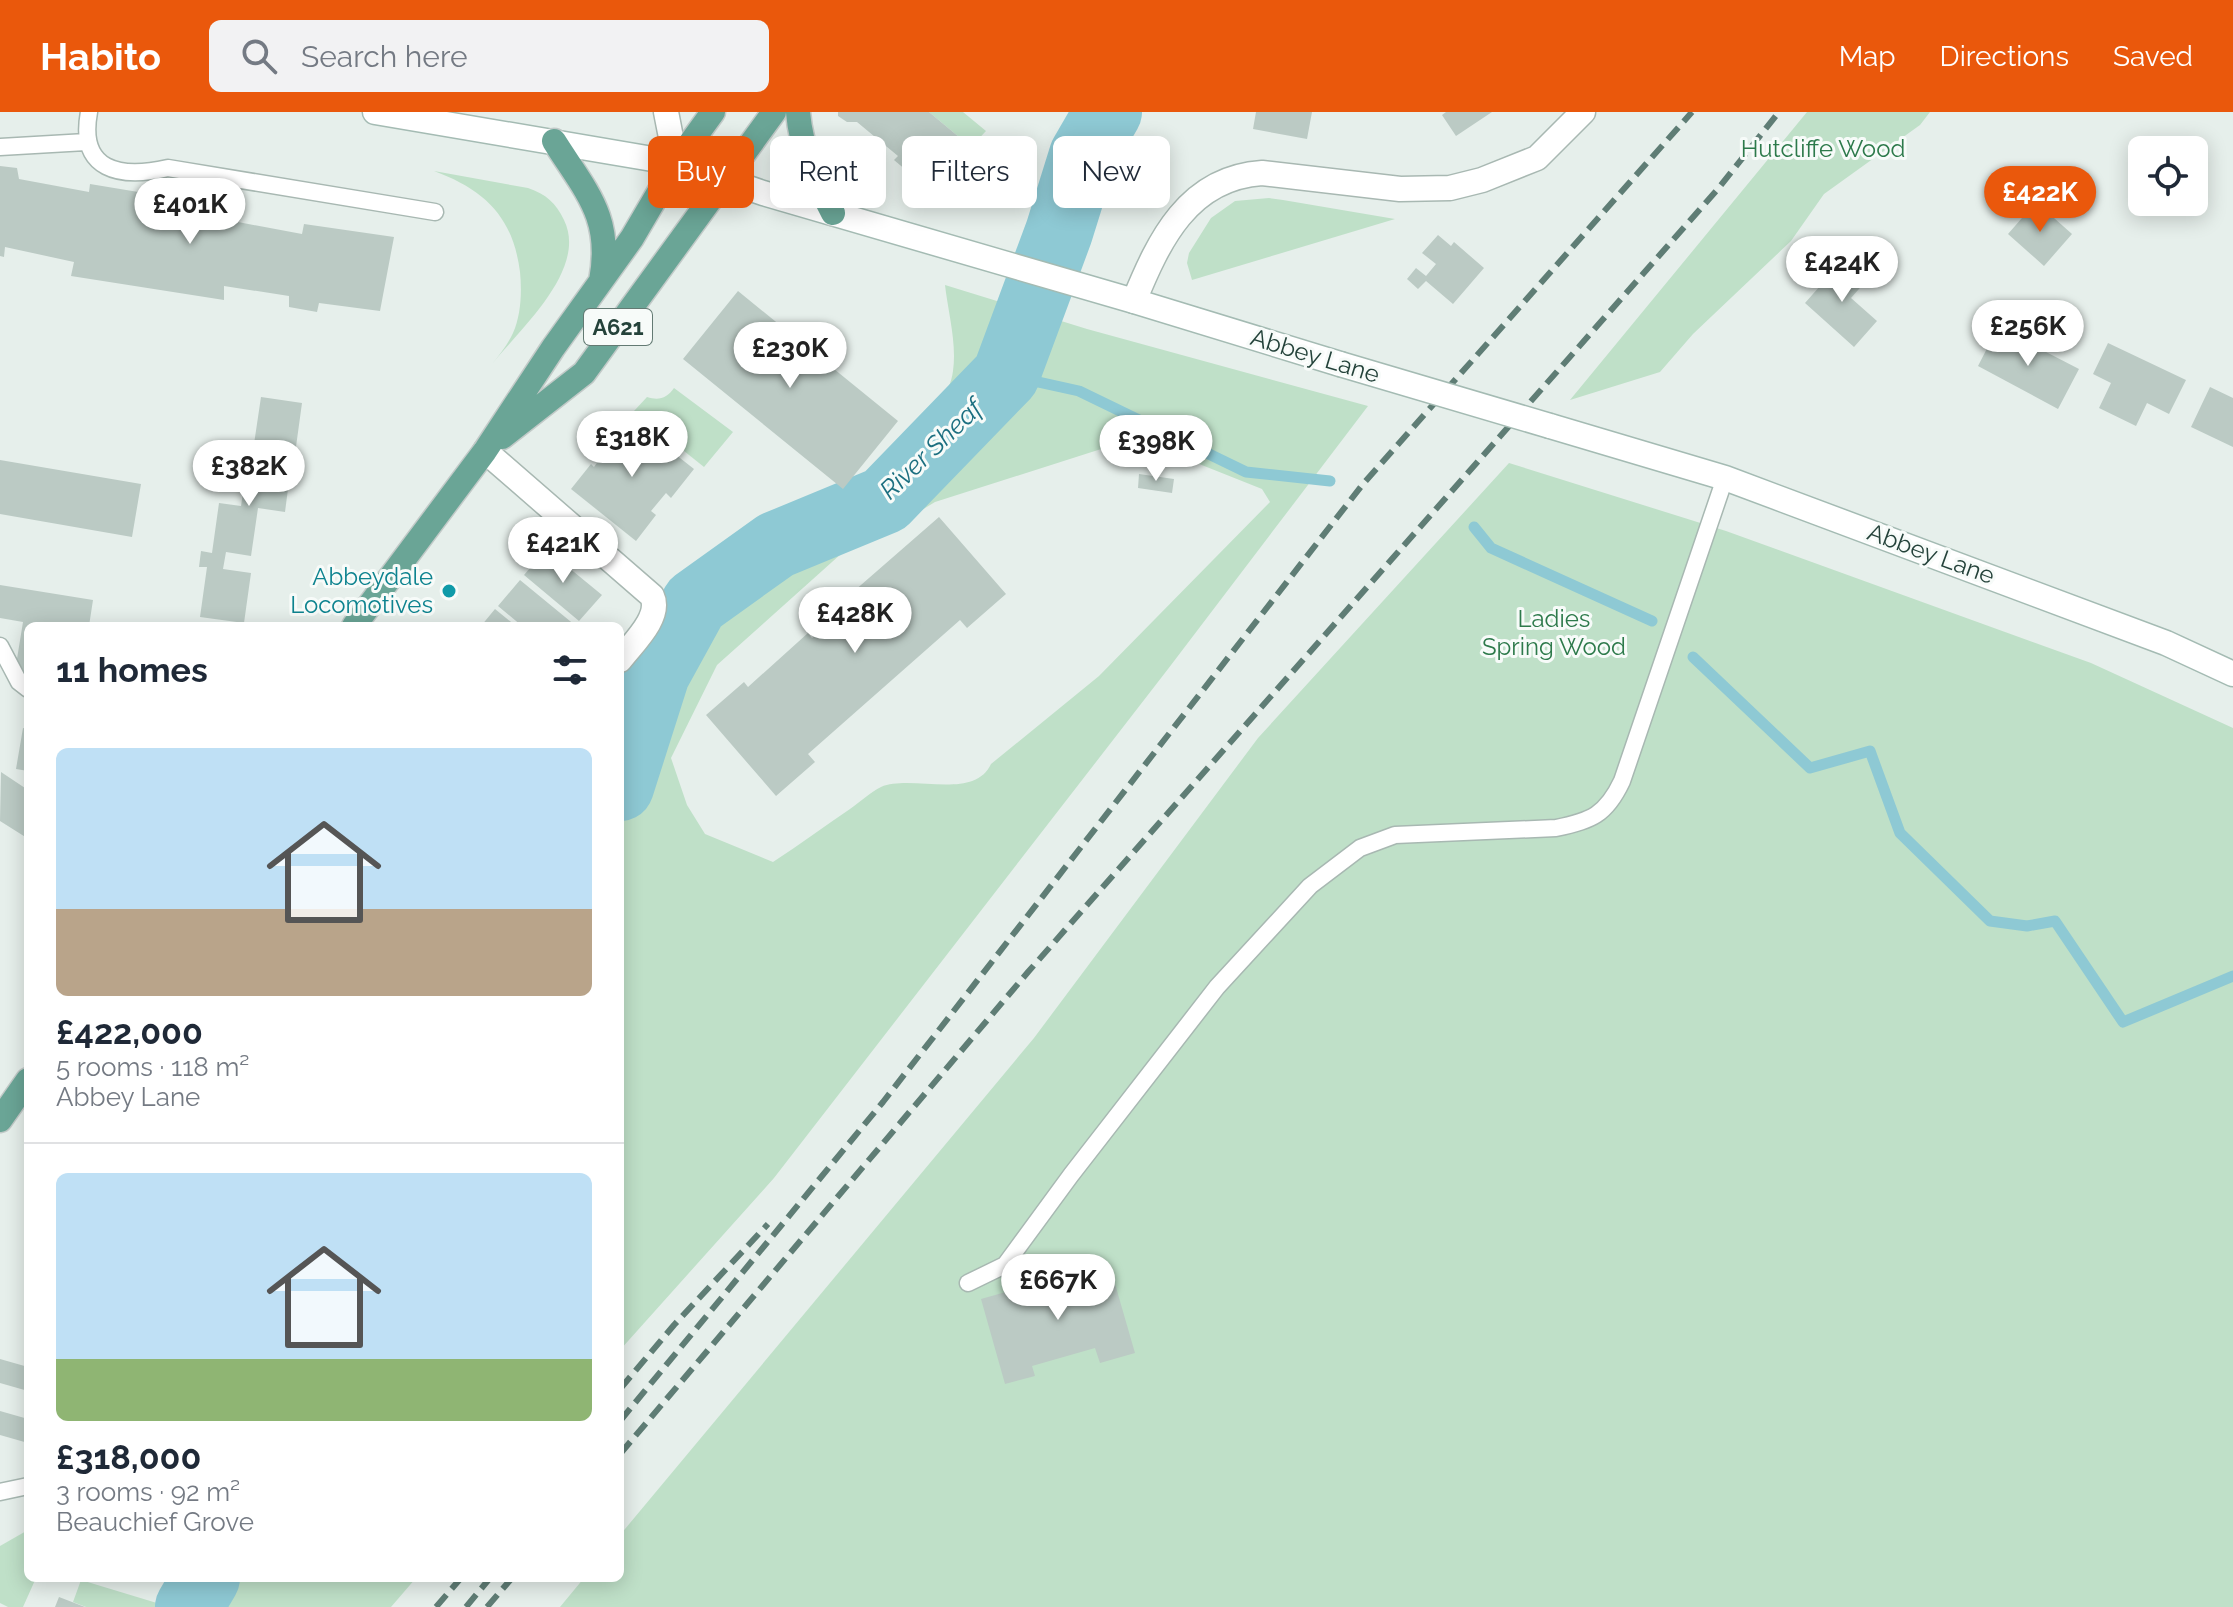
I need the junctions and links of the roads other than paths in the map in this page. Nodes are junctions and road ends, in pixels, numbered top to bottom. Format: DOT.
graph roads {
  1 [pos="89,112"];
  2 [pos="375,112"];
  3 [pos="666,112"];
  4 [pos="713,112"];
  5 [pos="774,112"];
  6 [pos="798,112"];
  7 [pos="1583,112"];
  8 [pos="671,136"];
  9 [pos="696,136"];
  10 [pos="754,140"];
  11 [pos="554,141"];
  12 [pos="86,142"];
  13 [pos="0,147"];
  14 [pos="648,158"];
  15 [pos="754,189"];
  16 [pos="650,208"];
  17 [pos="705,208"];
  18 [pos="435,212"];
  19 [pos="833,213"];
  20 [pos="601,283"];
  21 [pos="1134,301"];
  22 [pos="485,451"];
  23 [pos="1725,478"];
  24 [pos="357,622"];
  25 [pos="0,646"];
  26 [pos="624,654"];
  27 [pos="2233,674"];
  28 [pos="24,686"];
  29 [pos="24,1086"];
  30 [pos="0,1120"];
  31 [pos="968,1283"];
  32 [pos="24,1487"];
  33 [pos="0,1492"];
  1 -- 12 [label="lane"];
  2 -- 11 [label="main road, Abbey Lane"];
  3 -- 8 [label="main road"];
  4 -- 9 [label="main road, A621"];
  5 -- 10 [label="main road, A621"];
  6 -- 19 [label="main road"];
  7 -- 21 [label="main road"];
  11 -- 14 [label="main road, Abbey Lane"];
  11 -- 20 [label="main road"];
  12 -- 13 [label="lane"];
  12 -- 18 [label="lane"];
  15 -- 19 [label="main road, Abbey Lane"];
  16 -- 20 [label="main road, A621"];
  17 -- 22 [label="main road, A621"];
  19 -- 21 [label="main road, Abbey Lane"];
  20 -- 22 [label="main road, A621"];
  21 -- 23 [label="main road, Abbey Lane, bridge"];
  22 -- 24 [label="main road, A621"];
  22 -- 26 [label="main road"];
  23 -- 27 [label="main road, Abbey Lane"];
  23 -- 31 [label="lane"];
  25 -- 28 [label="lane"];
  29 -- 30 [label="main road"];
  32 -- 33 [label="lane"];
}
